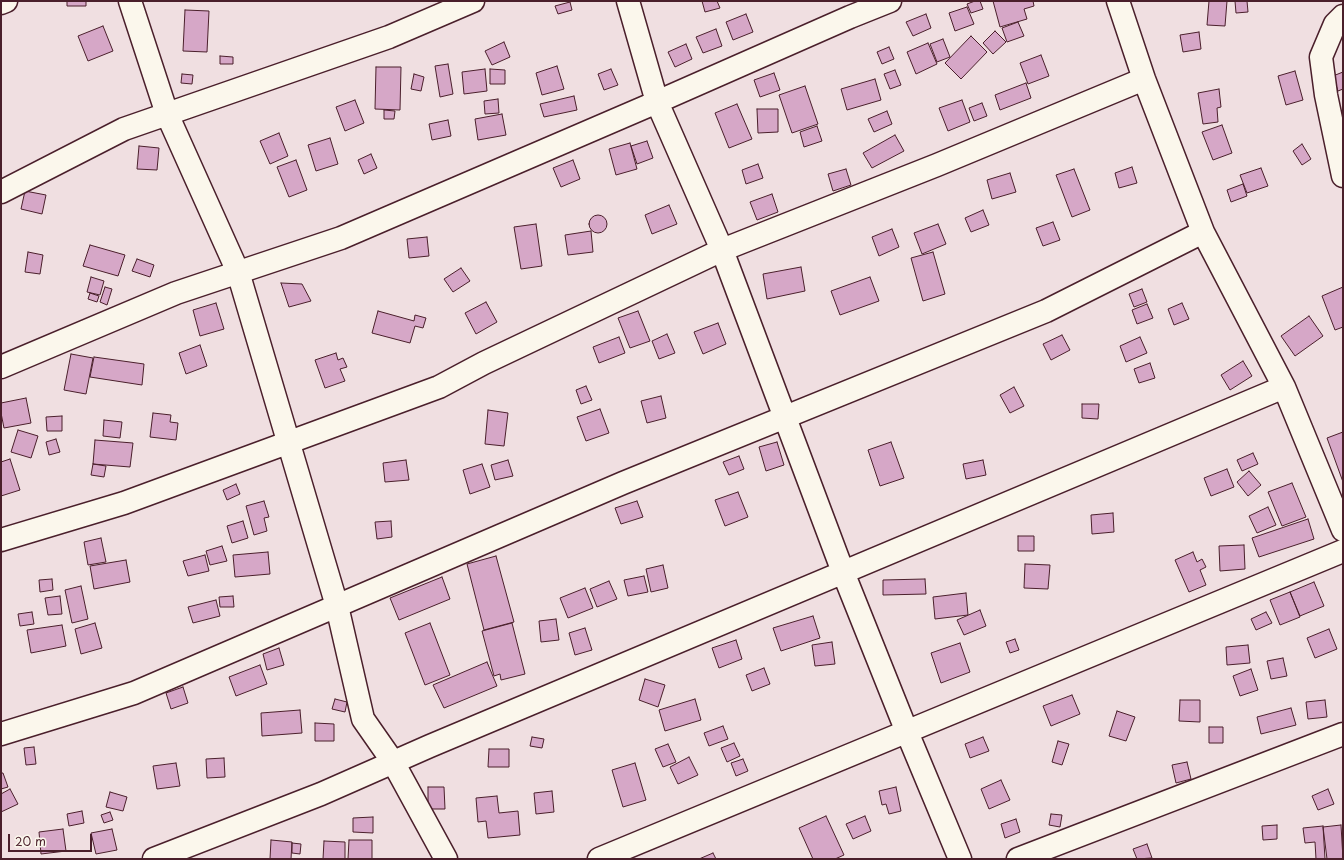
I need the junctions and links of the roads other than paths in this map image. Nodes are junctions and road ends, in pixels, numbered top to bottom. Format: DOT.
graph roads {
  1 [pos="6,1"];
  2 [pos="130,1"];
  3 [pos="473,1"];
  4 [pos="628,1"];
  5 [pos="890,1"];
  6 [pos="1118,1"];
  7 [pos="1,3"];
  8 [pos="1343,16"];
  9 [pos="1144,79"];
  10 [pos="657,102"];
  11 [pos="168,114"];
  12 [pos="1343,176"];
  13 [pos="1,192"];
  14 [pos="1203,232"];
  15 [pos="722,250"];
  16 [pos="238,272"];
  17 [pos="1,367"];
  18 [pos="1284,387"];
  19 [pos="785,418"];
  20 [pos="288,442"];
  21 [pos="1343,530"];
  22 [pos="1,540"];
  23 [pos="1343,551"];
  24 [pos="843,572"];
  25 [pos="337,606"];
  26 [pos="907,732"];
  27 [pos="1,734"];
  28 [pos="1343,734"];
  29 [pos="393,762"];
  30 [pos="154,859"];
  31 [pos="446,859"];
  32 [pos="599,859"];
  33 [pos="960,859"];
  34 [pos="1018,859"];
  1 -- 7 [label="street"];
  2 -- 11 [label="street"];
  3 -- 11 [label="street"];
  4 -- 10 [label="street"];
  5 -- 10 [label="street"];
  6 -- 9 [label="street"];
  8 -- 12 [label="street"];
  9 -- 14 [label="street"];
  9 -- 15 [label="street"];
  10 -- 15 [label="street"];
  10 -- 16 [label="street"];
  11 -- 13 [label="street"];
  11 -- 16 [label="street"];
  14 -- 18 [label="street"];
  14 -- 19 [label="street"];
  15 -- 19 [label="street"];
  15 -- 20 [label="street"];
  16 -- 17 [label="street"];
  16 -- 20 [label="street"];
  18 -- 21 [label="street"];
  18 -- 24 [label="street"];
  19 -- 24 [label="street"];
  19 -- 25 [label="street"];
  20 -- 22 [label="street"];
  20 -- 25 [label="street"];
  23 -- 26 [label="street"];
  24 -- 26 [label="street"];
  24 -- 29 [label="street"];
  25 -- 27 [label="street"];
  25 -- 29 [label="street"];
  26 -- 32 [label="street"];
  26 -- 33 [label="street"];
  28 -- 34 [label="street"];
  29 -- 30 [label="street"];
  29 -- 31 [label="street"];
}
